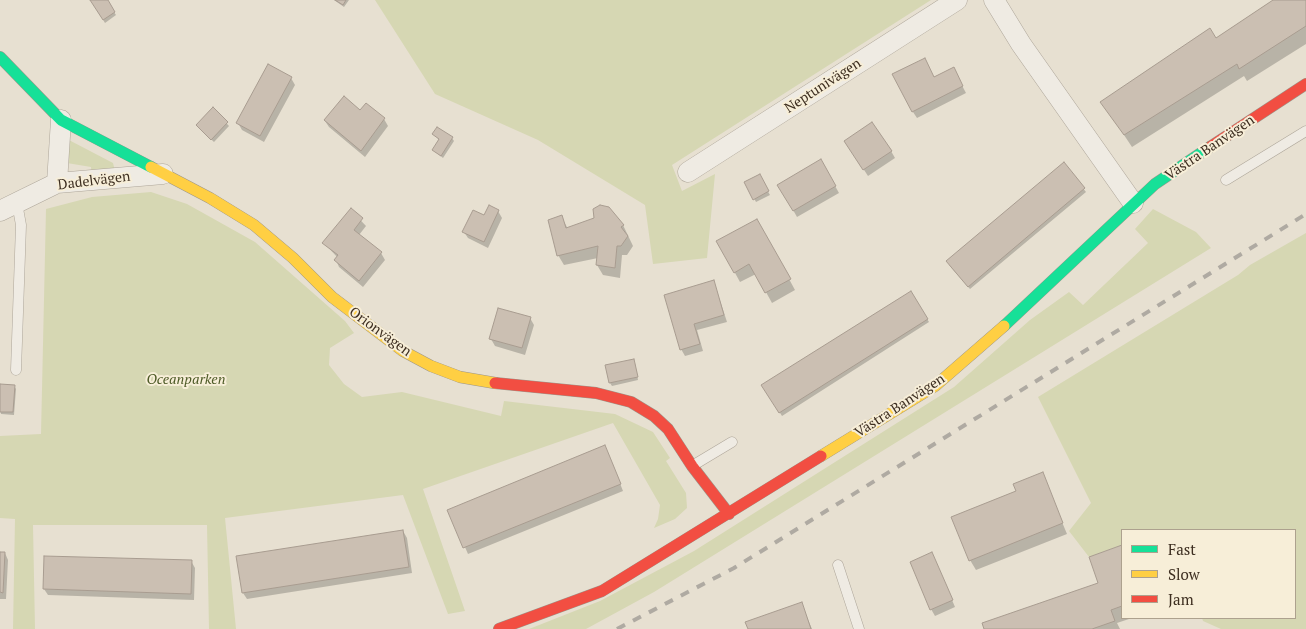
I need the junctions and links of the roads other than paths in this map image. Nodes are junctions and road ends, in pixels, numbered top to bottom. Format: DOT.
graph roads {
  1 [pos="957,0"];
  2 [pos="994,0"];
  3 [pos="0,57"];
  4 [pos="1306,85"];
  5 [pos="61,120"];
  6 [pos="1306,131"];
  7 [pos="688,172"];
  8 [pos="163,174"];
  9 [pos="1226,180"];
  10 [pos="57,183"];
  11 [pos="1133,203"];
  12 [pos="9,207"];
  13 [pos="16,370"];
  14 [pos="732,442"];
  15 [pos="692,466"];
  16 [pos="729,514"];
  17 [pos="838,565"];
  18 [pos="500,629"];
  19 [pos="859,629"];
  1 -- 7 [label="street, Neptunivägen"];
  2 -- 11 [label="street"];
  3 -- 5 [label="street, Orionvägen"];
  4 -- 11 [label="street, Västra Banvägen"];
  5 -- 8 [label="street, Orionvägen"];
  5 -- 10 [label="street"];
  6 -- 9 [label="lane"];
  8 -- 10 [label="street, Dadelvägen"];
  8 -- 15 [label="street, Orionvägen"];
  10 -- 12 [label="street, Dadelvägen"];
  11 -- 16 [label="street, Västra Banvägen"];
  12 -- 13 [label="lane"];
  14 -- 15 [label="lane"];
  15 -- 16 [label="street, Orionvägen"];
  16 -- 18 [label="street, Västra Banvägen"];
  17 -- 19 [label="lane"];
}
